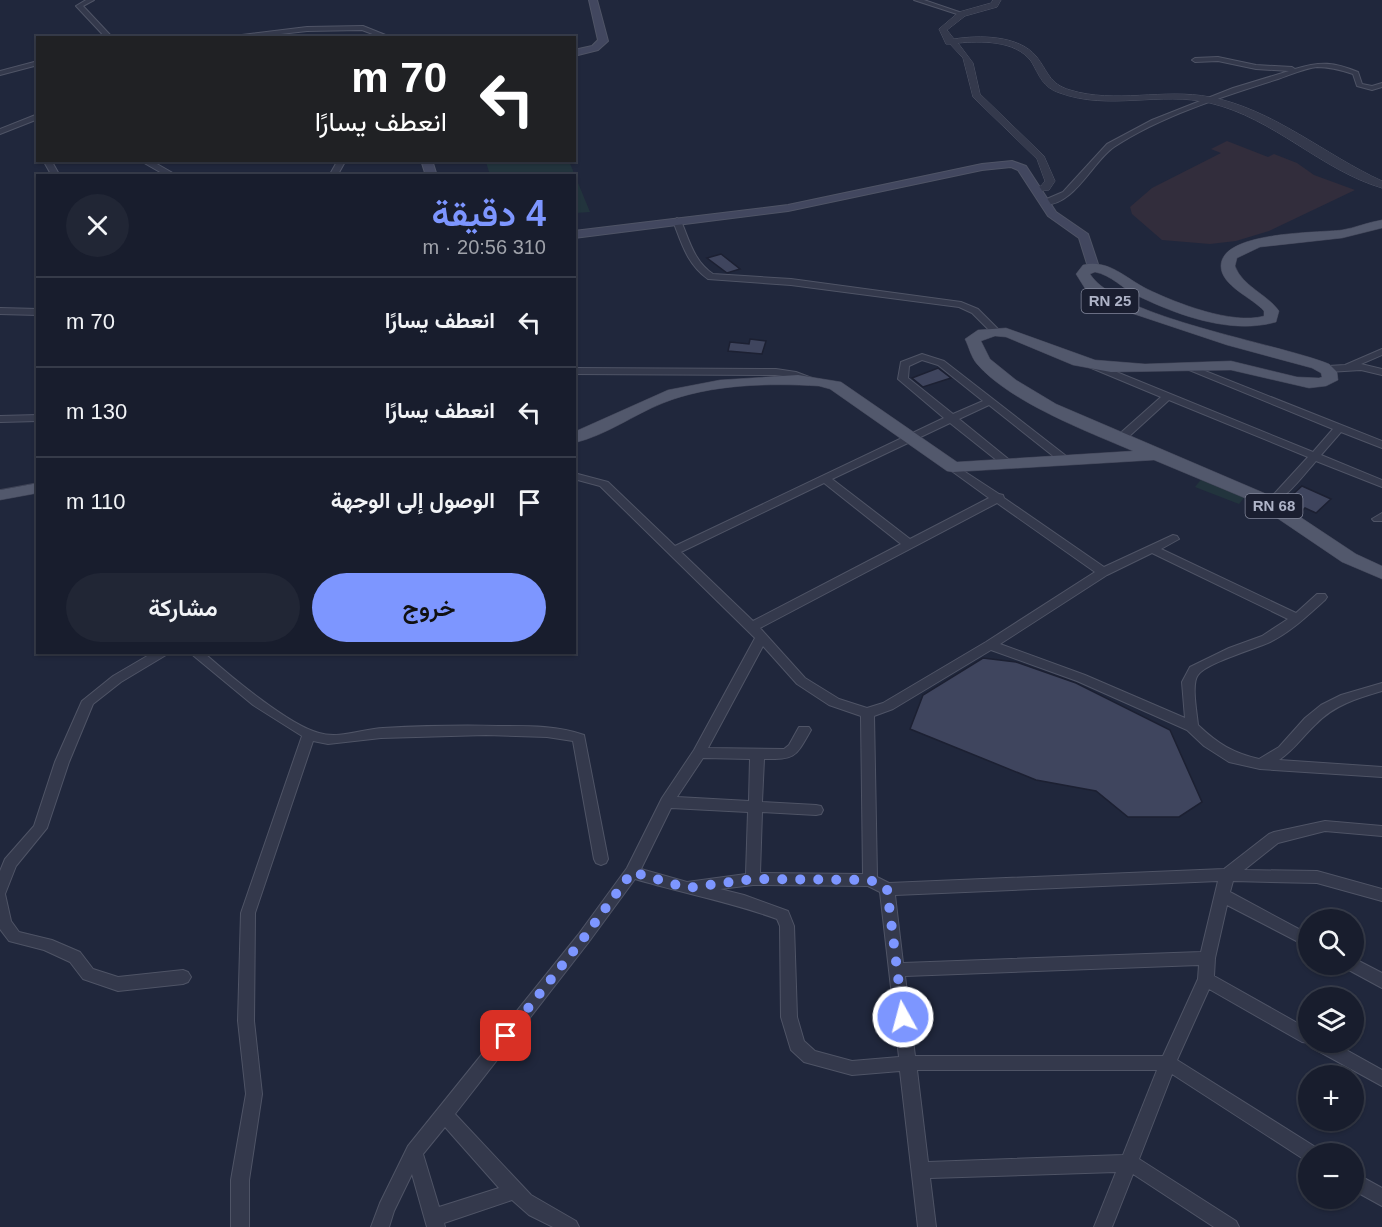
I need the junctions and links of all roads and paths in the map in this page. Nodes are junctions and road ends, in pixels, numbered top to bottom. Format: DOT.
graph roads {
  1 [pos="91,0"];
  2 [pos="592,0"];
  3 [pos="916,0"];
  4 [pos="997,0"];
  5 [pos="962,14"];
  6 [pos="321,29"];
  7 [pos="271,35"];
  8 [pos="108,36"];
  9 [pos="254,36"];
  10 [pos="326,36"];
  11 [pos="385,36"];
  12 [pos="950,42"];
  13 [pos="576,53"];
  14 [pos="1195,60"];
  15 [pos="36,64"];
  16 [pos="1256,67"];
  17 [pos="1234,70"];
  18 [pos="1292,70"];
  19 [pos="0,73"];
  20 [pos="1382,85"];
  21 [pos="1210,100"];
  22 [pos="36,117"];
  23 [pos="0,132"];
  24 [pos="147,162"];
  25 [pos="170,174"];
  26 [pos="1382,185"];
  27 [pos="1037,189"];
  28 [pos="1045,203"];
  29 [pos="677,221"];
  30 [pos="1382,224"];
  31 [pos="576,235"];
  32 [pos="1093,267"];
  33 [pos="0,311"];
  34 [pos="36,312"];
  35 [pos="995,331"];
  36 [pos="1382,352"];
  37 [pos="1090,365"];
  38 [pos="1348,366"];
  39 [pos="1187,367"];
  40 [pos="1328,369"];
  41 [pos="576,371"];
  42 [pos="1382,372"];
  43 [pos="814,380"];
  44 [pos="1167,396"];
  45 [pos="990,401"];
  46 [pos="36,418"];
  47 [pos="953,418"];
  48 [pos="0,419"];
  49 [pos="1339,429"];
  50 [pos="576,437"];
  51 [pos="910,438"];
  52 [pos="1120,439"];
  53 [pos="1382,445"];
  54 [pos="1158,455"];
  55 [pos="1312,455"];
  56 [pos="1066,461"];
  57 [pos="1008,464"];
  58 [pos="953,467"];
  59 [pos="576,476"];
  60 [pos="825,479"];
  61 [pos="36,482"];
  62 [pos="1382,484"];
  63 [pos="36,488"];
  64 [pos="0,489"];
  65 [pos="0,495"];
  66 [pos="999,497"];
  67 [pos="1268,502"];
  68 [pos="1173,539"];
  69 [pos="909,544"];
  70 [pos="1152,549"];
  71 [pos="674,551"];
  72 [pos="1103,572"];
  73 [pos="1382,573"];
  74 [pos="1321,597"];
  75 [pos="1297,619"];
  76 [pos="757,632"];
  77 [pos="990,645"];
  78 [pos="161,654"];
  79 [pos="197,654"];
  80 [pos="1382,687"];
  81 [pos="867,713"];
  82 [pos="1192,727"];
  83 [pos="804,730"];
  84 [pos="309,734"];
  85 [pos="699,753"];
  86 [pos="757,755"];
  87 [pos="1260,764"];
  88 [pos="1382,772"];
  89 [pos="667,802"];
  90 [pos="756,806"];
  91 [pos="816,810"];
  92 [pos="1382,831"];
  93 [pos="601,859"];
  94 [pos="632,872"];
  95 [pos="1227,875"];
  96 [pos="753,879"];
  97 [pos="870,880"];
  98 [pos="687,888"];
  99 [pos="887,889"];
  100 [pos="0,890"];
  101 [pos="1222,895"];
  102 [pos="1382,895"];
  103 [pos="0,898"];
  104 [pos="1298,936"];
  105 [pos="1207,958"];
  106 [pos="898,970"];
  107 [pos="1364,971"];
  108 [pos="183,977"];
  109 [pos="1206,979"];
  110 [pos="1382,981"];
  111 [pos="1298,1031"];
  112 [pos="1336,1053"];
  113 [pos="908,1063"];
  114 [pos="1168,1063"];
  115 [pos="1382,1080"];
  116 [pos="444,1115"];
  117 [pos="1298,1146"];
  118 [pos="414,1152"];
  119 [pos="1130,1163"];
  120 [pos="921,1170"];
  121 [pos="1364,1187"];
  122 [pos="514,1191"];
  123 [pos="1382,1198"];
  124 [pos="435,1223"];
  125 [pos="240,1227"];
  126 [pos="380,1227"];
  127 [pos="570,1227"];
  128 [pos="927,1227"];
  129 [pos="1103,1227"];
  130 [pos="1230,1227"];
  1 -- 8 [label="street"];
  2 -- 13 [label="main road"];
  3 -- 5 [label="street"];
  4 -- 5 [label="street"];
  5 -- 12 [label="street"];
  6 -- 7 [label="street"];
  6 -- 10 [label="street"];
  6 -- 11 [label="street"];
  7 -- 9 [label="street"];
  12 -- 21 [label="street"];
  12 -- 27 [label="street"];
  14 -- 16 [label="street"];
  15 -- 19 [label="street"];
  16 -- 17 [label="street"];
  16 -- 18 [label="street"];
  18 -- 20 [label="street"];
  18 -- 21 [label="street"];
  21 -- 26 [label="street"];
  21 -- 28 [label="street"];
  22 -- 23 [label="street"];
  24 -- 25 [label="street"];
  27 -- 28 [label="main road"];
  27 -- 29 [label="main road"];
  28 -- 32 [label="main road"];
  29 -- 31 [label="main road"];
  29 -- 35 [label="street"];
  30 -- 32 [label="main road, RN 25"];
  32 -- 40 [label="main road, RN 25"];
  33 -- 34 [label="street"];
  35 -- 37 [label="main road"];
  35 -- 52 [label="main road"];
  36 -- 38 [label="street"];
  37 -- 39 [label="main road"];
  37 -- 44 [label="street"];
  38 -- 40 [label="street"];
  38 -- 42 [label="street"];
  39 -- 40 [label="main road"];
  39 -- 49 [label="street"];
  41 -- 43 [label="street"];
  43 -- 50 [label="main road"];
  43 -- 51 [label="main road"];
  44 -- 52 [label="street"];
  44 -- 55 [label="street"];
  45 -- 47 [label="street"];
  45 -- 47 [label="street"];
  45 -- 56 [label="street"];
  46 -- 48 [label="street"];
  47 -- 51 [label="street"];
  47 -- 57 [label="street"];
  49 -- 53 [label="street"];
  49 -- 55 [label="street"];
  51 -- 58 [label="main road"];
  51 -- 60 [label="street"];
  52 -- 54 [label="main road"];
  54 -- 56 [label="main road"];
  54 -- 67 [label="main road, RN 68"];
  55 -- 62 [label="street"];
  55 -- 67 [label="street"];
  56 -- 57 [label="main road"];
  57 -- 58 [label="main road"];
  58 -- 66 [label="street"];
  59 -- 71 [label="street"];
  60 -- 69 [label="street"];
  60 -- 71 [label="street"];
  61 -- 64 [label="main road"];
  63 -- 65 [label="main road"];
  66 -- 69 [label="street"];
  66 -- 72 [label="street"];
  67 -- 73 [label="main road, RN 68"];
  68 -- 70 [label="street"];
  69 -- 76 [label="street"];
  70 -- 72 [label="street"];
  70 -- 75 [label="street"];
  71 -- 76 [label="street"];
  72 -- 77 [label="street"];
  74 -- 75 [label="street"];
  75 -- 82 [label="street"];
  76 -- 81 [label="street"];
  76 -- 85 [label="street"];
  77 -- 81 [label="street"];
  77 -- 82 [label="street"];
  78 -- 100 [label="street"];
  79 -- 84 [label="street"];
  80 -- 87 [label="street"];
  81 -- 97 [label="street"];
  82 -- 87 [label="street"];
  83 -- 86 [label="street"];
  84 -- 93 [label="street"];
  84 -- 125 [label="street"];
  85 -- 86 [label="street"];
  85 -- 89 [label="street"];
  86 -- 90 [label="street"];
  87 -- 88 [label="street"];
  89 -- 90 [label="street"];
  89 -- 94 [label="street"];
  90 -- 91 [label="street"];
  90 -- 96 [label="street"];
  92 -- 95 [label="street"];
  94 -- 98 [label="street"];
  94 -- 116 [label="street"];
  95 -- 99 [label="street"];
  95 -- 101 [label="street"];
  95 -- 102 [label="street"];
  96 -- 97 [label="street"];
  96 -- 98 [label="street"];
  97 -- 99 [label="street"];
  98 -- 113 [label="street"];
  99 -- 106 [label="street"];
  101 -- 104 [label="street"];
  101 -- 105 [label="street"];
  103 -- 108 [label="street"];
  105 -- 106 [label="street"];
  105 -- 109 [label="street"];
  106 -- 113 [label="street"];
  107 -- 110 [label="street"];
  109 -- 111 [label="street"];
  109 -- 114 [label="street"];
  112 -- 115 [label="street"];
  113 -- 114 [label="street"];
  113 -- 120 [label="street"];
  114 -- 117 [label="street"];
  114 -- 119 [label="street"];
  116 -- 118 [label="street"];
  116 -- 122 [label="street"];
  118 -- 124 [label="street"];
  118 -- 126 [label="street"];
  119 -- 120 [label="street"];
  119 -- 129 [label="street"];
  119 -- 130 [label="street"];
  120 -- 128 [label="street"];
  121 -- 123 [label="street"];
  122 -- 124 [label="street"];
  122 -- 127 [label="street"];
}
